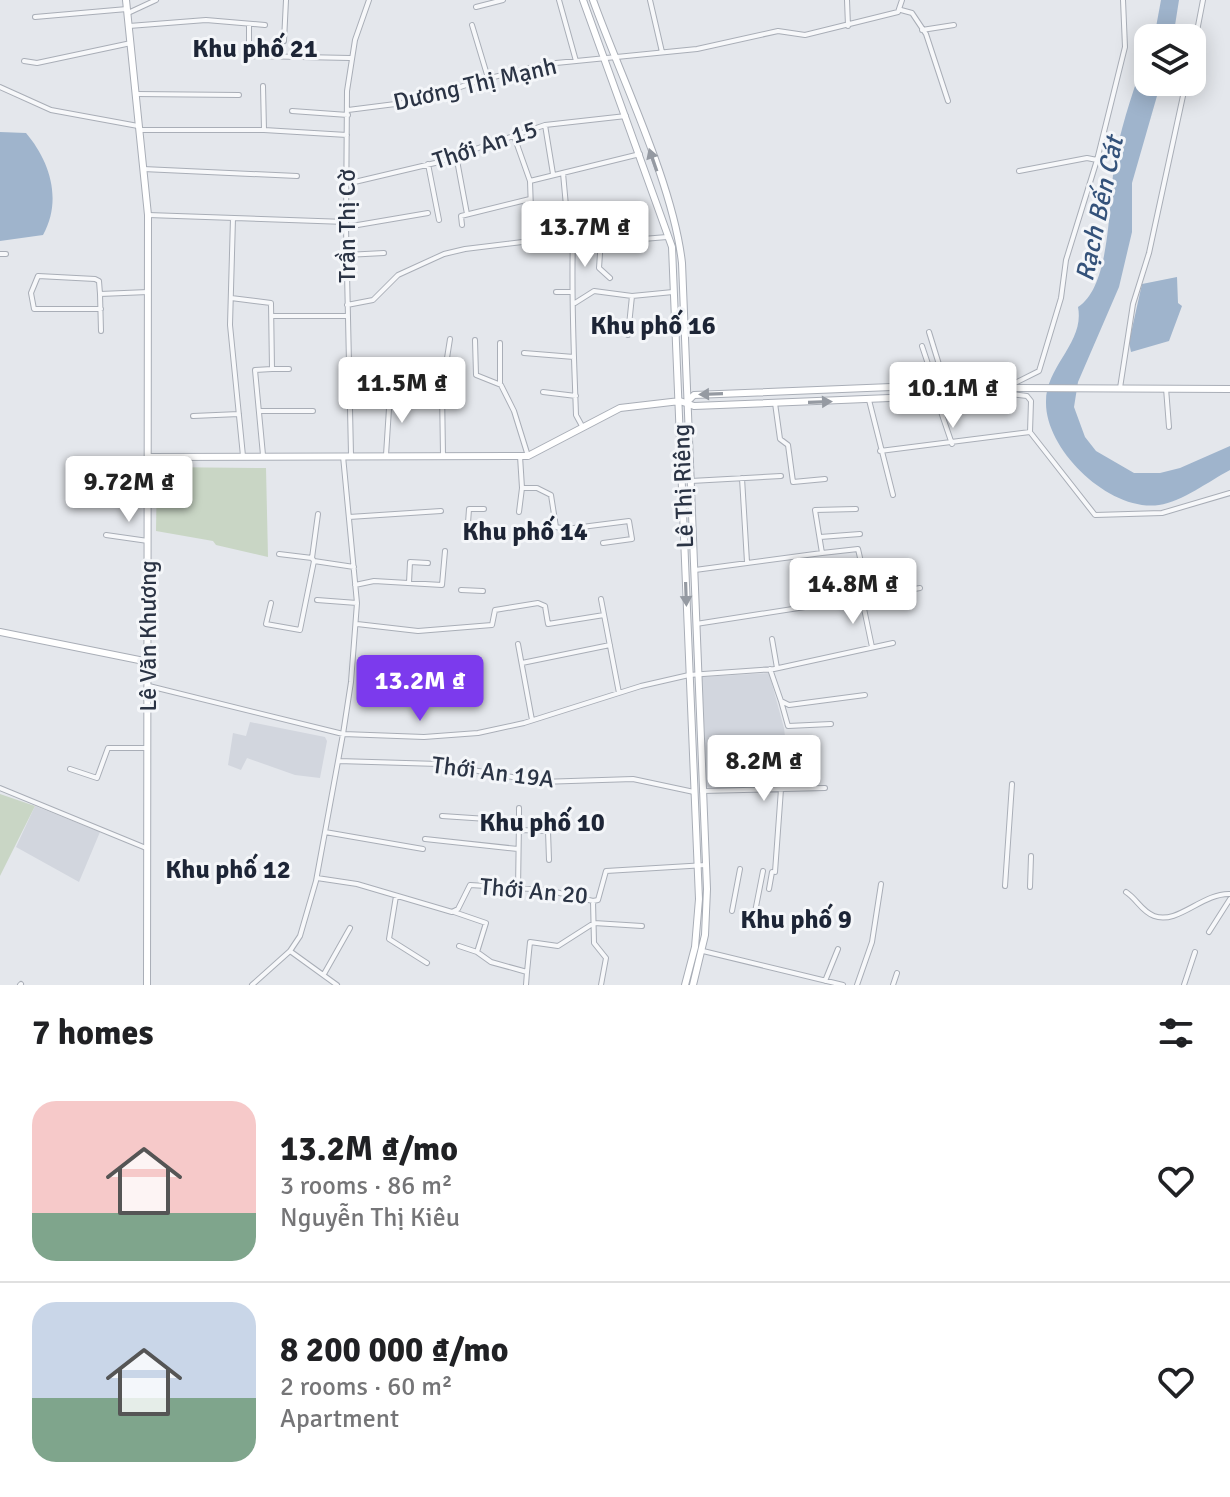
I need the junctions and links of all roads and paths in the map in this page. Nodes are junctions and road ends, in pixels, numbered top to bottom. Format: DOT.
graph roads {
  1 [pos="126,0"];
  2 [pos="156,0"];
  3 [pos="286,0"];
  4 [pos="369,0"];
  5 [pos="503,0"];
  6 [pos="559,0"];
  7 [pos="583,0"];
  8 [pos="593,0"];
  9 [pos="650,0"];
  10 [pos="847,0"];
  11 [pos="902,0"];
  12 [pos="1123,0"];
  13 [pos="1203,0"];
  14 [pos="476,7"];
  15 [pos="901,10"];
  16 [pos="128,11"];
  17 [pos="35,17"];
  18 [pos="249,24"];
  19 [pos="1198,24"];
  20 [pos="265,25"];
  21 [pos="472,25"];
  22 [pos="954,25"];
  23 [pos="129,26"];
  24 [pos="848,26"];
  25 [pos="922,30"];
  26 [pos="284,41"];
  27 [pos="131,43"];
  28 [pos="662,52"];
  29 [pos="614,57"];
  30 [pos="351,58"];
  31 [pos="604,58"];
  32 [pos="24,61"];
  33 [pos="576,61"];
  34 [pos="488,78"];
  35 [pos="263,86"];
  36 [pos="0,87"];
  37 [pos="136,94"];
  38 [pos="239,95"];
  39 [pos="1183,96"];
  40 [pos="948,101"];
  41 [pos="292,111"];
  42 [pos="348,113"];
  43 [pos="626,116"];
  44 [pos="545,125"];
  45 [pos="138,128"];
  46 [pos="264,130"];
  47 [pos="347,135"];
  48 [pos="514,135"];
  49 [pos="640,154"];
  50 [pos="456,155"];
  51 [pos="1097,160"];
  52 [pos="428,164"];
  53 [pos="143,169"];
  54 [pos="1019,171"];
  55 [pos="563,173"];
  56 [pos="554,175"];
  57 [pos="297,176"];
  58 [pos="530,181"];
  59 [pos="346,184"];
  60 [pos="530,199"];
  61 [pos="428,213"];
  62 [pos="467,214"];
  63 [pos="148,215"];
  64 [pos="233,218"];
  65 [pos="439,220"];
  66 [pos="346,225"];
  67 [pos="462,225"];
  68 [pos="669,236"];
  69 [pos="601,239"];
  70 [pos="532,240"];
  71 [pos="571,240"];
  72 [pos="384,253"];
  73 [pos="346,255"];
  74 [pos="610,278"];
  75 [pos="148,292"];
  76 [pos="556,292"];
  77 [pos="570,292"];
  78 [pos="673,292"];
  79 [pos="100,294"];
  80 [pos="632,296"];
  81 [pos="231,298"];
  82 [pos="575,303"];
  83 [pos="347,305"];
  84 [pos="101,309"];
  85 [pos="272,316"];
  86 [pos="348,316"];
  87 [pos="101,331"];
  88 [pos="929,332"];
  89 [pos="628,335"];
  90 [pos="450,339"];
  91 [pos="475,340"];
  92 [pos="500,343"];
  93 [pos="922,346"];
  94 [pos="524,353"];
  95 [pos="574,357"];
  96 [pos="349,361"];
  97 [pos="406,368"];
  98 [pos="272,369"];
  99 [pos="289,369"];
  100 [pos="945,384"];
  101 [pos="501,385"];
  102 [pos="935,385"];
  103 [pos="1005,388"];
  104 [pos="1120,388"];
  105 [pos="1166,388"];
  106 [pos="1230,389"];
  107 [pos="543,392"];
  108 [pos="390,393"];
  109 [pos="576,396"];
  110 [pos="936,397"];
  111 [pos="869,400"];
  112 [pos="684,401"];
  113 [pos="775,403"];
  114 [pos="259,411"];
  115 [pos="313,411"];
  116 [pos="239,414"];
  117 [pos="193,416"];
  118 [pos="582,427"];
  119 [pos="1169,427"];
  120 [pos="1030,432"];
  121 [pos="952,444"];
  122 [pos="880,451"];
  123 [pos="351,454"];
  124 [pos="263,455"];
  125 [pos="386,455"];
  126 [pos="443,455"];
  127 [pos="243,456"];
  128 [pos="343,456"];
  129 [pos="524,456"];
  130 [pos="149,457"];
  131 [pos="781,476"];
  132 [pos="742,478"];
  133 [pos="825,479"];
  134 [pos="691,481"];
  135 [pos="522,488"];
  136 [pos="1230,493"];
  137 [pos="893,495"];
  138 [pos="484,509"];
  139 [pos="856,509"];
  140 [pos="441,511"];
  141 [pos="519,512"];
  142 [pos="318,514"];
  143 [pos="349,517"];
  144 [pos="468,523"];
  145 [pos="860,534"];
  146 [pos="106,535"];
  147 [pos="820,537"];
  148 [pos="148,541"];
  149 [pos="603,543"];
  150 [pos="445,551"];
  151 [pos="822,553"];
  152 [pos="279,554"];
  153 [pos="313,560"];
  154 [pos="747,562"];
  155 [pos="428,563"];
  156 [pos="354,567"];
  157 [pos="695,570"];
  158 [pos="409,583"];
  159 [pos="355,585"];
  160 [pos="920,588"];
  161 [pos="461,590"];
  162 [pos="483,591"];
  163 [pos="869,597"];
  164 [pos="601,599"];
  165 [pos="862,599"];
  166 [pos="317,600"];
  167 [pos="271,603"];
  168 [pos="357,603"];
  169 [pos="604,615"];
  170 [pos="357,624"];
  171 [pos="696,624"];
  172 [pos="0,632"];
  173 [pos="772,639"];
  174 [pos="893,643"];
  175 [pos="518,644"];
  176 [pos="610,644"];
  177 [pos="872,647"];
  178 [pos="149,662"];
  179 [pos="522,663"];
  180 [pos="777,668"];
  181 [pos="770,669"];
  182 [pos="698,674"];
  183 [pos="689,675"];
  184 [pos="149,686"];
  185 [pos="619,693"];
  186 [pos="865,695"];
  187 [pos="781,701"];
  188 [pos="532,721"];
  189 [pos="831,724"];
  190 [pos="343,734"];
  191 [pos="149,748"];
  192 [pos="338,761"];
  193 [pos="70,769"];
  194 [pos="1012,784"];
  195 [pos="0,788"];
  196 [pos="825,788"];
  197 [pos="781,789"];
  198 [pos="702,791"];
  199 [pos="694,792"];
  200 [pos="519,808"];
  201 [pos="442,816"];
  202 [pos="519,821"];
  203 [pos="519,830"];
  204 [pos="325,832"];
  205 [pos="425,839"];
  206 [pos="146,848"];
  207 [pos="423,849"];
  208 [pos="519,849"];
  209 [pos="1031,856"];
  210 [pos="549,860"];
  211 [pos="706,865"];
  212 [pos="697,866"];
  213 [pos="740,869"];
  214 [pos="763,871"];
  215 [pos="317,878"];
  216 [pos="881,884"];
  217 [pos="1005,886"];
  218 [pos="1030,887"];
  219 [pos="769,889"];
  220 [pos="518,890"];
  221 [pos="1126,892"];
  222 [pos="396,896"];
  223 [pos="1230,896"];
  224 [pos="593,901"];
  225 [pos="732,911"];
  226 [pos="452,912"];
  227 [pos="754,917"];
  228 [pos="594,923"];
  229 [pos="642,926"];
  230 [pos="350,928"];
  231 [pos="1209,932"];
  232 [pos="459,946"];
  233 [pos="838,949"];
  234 [pos="290,951"];
  235 [pos="703,951"];
  236 [pos="477,952"];
  237 [pos="1195,952"];
  238 [pos="427,963"];
  239 [pos="527,972"];
  240 [pos="897,973"];
  241 [pos="324,974"];
  242 [pos="825,981"];
  243 [pos="254,984"];
  244 [pos="147,985"];
  245 [pos="337,985"];
  246 [pos="526,985"];
  247 [pos="601,985"];
  248 [pos="685,985"];
  249 [pos="693,985"];
  250 [pos="843,985"];
  251 [pos="857,985"];
  252 [pos="893,985"];
  253 [pos="1184,985"];
  1 -- 16 [label="street, Lê Văn Khương"];
  2 -- 16 [label="street"];
  3 -- 26 [label="street"];
  4 -- 30 [label="street, Trần Thị Cờ"];
  5 -- 14 [label="street"];
  6 -- 33 [label="street"];
  7 -- 31 [label="street, Lê Thị Riêng"];
  8 -- 29 [label="street, Lê Thị Riêng"];
  9 -- 28 [label="street"];
  10 -- 24 [label="street"];
  11 -- 15 [label="street"];
  12 -- 51 [label="street"];
  13 -- 19 [label="street"];
  15 -- 24 [label="street, Dương Thị Mạnh"];
  15 -- 25 [label="street"];
  16 -- 17 [label="street"];
  16 -- 23 [label="street, Lê Văn Khương"];
  18 -- 20 [label="street"];
  18 -- 23 [label="street"];
  18 -- 30 [label="street"];
  21 -- 34 [label="street"];
  22 -- 25 [label="street"];
  23 -- 27 [label="street, Lê Văn Khương"];
  24 -- 28 [label="street, Dương Thị Mạnh"];
  25 -- 40 [label="street"];
  27 -- 32 [label="street"];
  27 -- 37 [label="street, Lê Văn Khương"];
  28 -- 29 [label="street, Dương Thị Mạnh"];
  29 -- 31 [label="street, Dương Thị Mạnh"];
  112 -- 29 [label="street, Lê Thị Riêng, one-way"];
  30 -- 42 [label="street, Trần Thị Cờ"];
  31 -- 33 [label="street, Dương Thị Mạnh"];
  31 -- 43 [label="street, Lê Thị Riêng"];
  33 -- 34 [label="street, Dương Thị Mạnh"];
  34 -- 42 [label="street, Dương Thị Mạnh"];
  35 -- 46 [label="street"];
  36 -- 45 [label="street"];
  37 -- 38 [label="street"];
  37 -- 45 [label="street, Lê Văn Khương"];
  39 -- 104 [label="street"];
  41 -- 42 [label="street, Dương Thị Mạnh"];
  42 -- 47 [label="street, Trần Thị Cờ"];
  43 -- 44 [label="street, Thới An 15"];
  43 -- 49 [label="street, Lê Thị Riêng"];
  44 -- 48 [label="street, Thới An 15"];
  44 -- 56 [label="street"];
  45 -- 46 [label="street"];
  45 -- 53 [label="street, Lê Văn Khương"];
  46 -- 47 [label="street"];
  47 -- 59 [label="street, Trần Thị Cờ"];
  48 -- 50 [label="street, Thới An 15"];
  48 -- 58 [label="street"];
  49 -- 55 [label="street"];
  49 -- 68 [label="street, Lê Thị Riêng"];
  50 -- 52 [label="street, Thới An 15"];
  50 -- 62 [label="street"];
  51 -- 54 [label="street"];
  51 -- 103 [label="street"];
  52 -- 59 [label="street, Thới An 15"];
  52 -- 65 [label="street"];
  53 -- 57 [label="street"];
  53 -- 63 [label="street, Lê Văn Khương"];
  55 -- 56 [label="street"];
  55 -- 71 [label="street"];
  56 -- 58 [label="street"];
  58 -- 60 [label="street"];
  59 -- 66 [label="street, Trần Thị Cờ"];
  60 -- 62 [label="street"];
  60 -- 70 [label="street"];
  61 -- 66 [label="street"];
  62 -- 67 [label="street"];
  63 -- 64 [label="street"];
  63 -- 75 [label="street, Lê Văn Khương"];
  64 -- 66 [label="street"];
  64 -- 81 [label="street"];
  66 -- 73 [label="street, Trần Thị Cờ"];
  68 -- 69 [label="street"];
  68 -- 78 [label="street, Lê Thị Riêng"];
  69 -- 71 [label="street"];
  69 -- 74 [label="street"];
  70 -- 71 [label="street"];
  70 -- 83 [label="street"];
  71 -- 77 [label="street"];
  72 -- 73 [label="street"];
  73 -- 83 [label="street, Trần Thị Cờ"];
  75 -- 79 [label="street"];
  75 -- 130 [label="street, Lê Văn Khương"];
  76 -- 77 [label="street"];
  77 -- 82 [label="street"];
  78 -- 80 [label="street"];
  78 -- 112 [label="street, Lê Thị Riêng"];
  79 -- 84 [label="street"];
  79 -- 84 [label="street"];
  80 -- 82 [label="street"];
  80 -- 89 [label="street"];
  81 -- 85 [label="street"];
  81 -- 116 [label="street"];
  82 -- 95 [label="street"];
  83 -- 86 [label="street, Trần Thị Cờ"];
  84 -- 87 [label="street"];
  85 -- 86 [label="street"];
  85 -- 98 [label="street"];
  86 -- 96 [label="street, Trần Thị Cờ"];
  88 -- 100 [label="street"];
  90 -- 126 [label="street"];
  91 -- 101 [label="street"];
  92 -- 101 [label="street"];
  93 -- 102 [label="street"];
  94 -- 95 [label="street"];
  95 -- 109 [label="street"];
  96 -- 97 [label="street"];
  96 -- 123 [label="street, Trần Thị Cờ"];
  98 -- 99 [label="street"];
  98 -- 114 [label="street"];
  100 -- 102 [label="street"];
  100 -- 103 [label="street"];
  101 -- 129 [label="street"];
  102 -- 112 [label="street, one-way"];
  103 -- 104 [label="street"];
  103 -- 110 [label="street"];
  103 -- 120 [label="street"];
  104 -- 105 [label="street"];
  105 -- 106 [label="street"];
  105 -- 119 [label="street"];
  107 -- 109 [label="street"];
  108 -- 125 [label="street"];
  109 -- 118 [label="street"];
  110 -- 111 [label="street"];
  110 -- 121 [label="street"];
  113 -- 111 [label="street, one-way"];
  111 -- 122 [label="street"];
  112 -- 113 [label="street"];
  112 -- 118 [label="street"];
  112 -- 134 [label="street, Lê Thị Riêng"];
  112 -- 183 [label="street, Lê Thị Riêng, one-way"];
  113 -- 133 [label="street"];
  114 -- 115 [label="street"];
  114 -- 124 [label="street"];
  116 -- 117 [label="street"];
  116 -- 127 [label="street"];
  118 -- 129 [label="street"];
  120 -- 121 [label="street"];
  120 -- 136 [label="street"];
  121 -- 122 [label="street"];
  122 -- 137 [label="street"];
  123 -- 125 [label="street"];
  123 -- 128 [label="street"];
  124 -- 127 [label="street"];
  124 -- 128 [label="street"];
  125 -- 126 [label="street"];
  126 -- 129 [label="street"];
  127 -- 130 [label="street"];
  128 -- 143 [label="street"];
  129 -- 135 [label="street"];
  130 -- 148 [label="street, Lê Văn Khương"];
  131 -- 132 [label="street"];
  132 -- 134 [label="street"];
  132 -- 154 [label="street"];
  134 -- 157 [label="street, Lê Thị Riêng"];
  135 -- 141 [label="street"];
  135 -- 149 [label="street"];
  138 -- 144 [label="street"];
  139 -- 147 [label="street"];
  140 -- 143 [label="street"];
  142 -- 153 [label="street"];
  143 -- 156 [label="street"];
  145 -- 147 [label="street"];
  146 -- 148 [label="street"];
  147 -- 151 [label="street"];
  148 -- 178 [label="street, Lê Văn Khương"];
  150 -- 158 [label="street"];
  151 -- 154 [label="street"];
  151 -- 163 [label="street"];
  152 -- 153 [label="street"];
  153 -- 156 [label="street"];
  153 -- 167 [label="street"];
  154 -- 157 [label="street"];
  155 -- 158 [label="street"];
  156 -- 159 [label="street"];
  157 -- 171 [label="street, Lê Thị Riêng"];
  158 -- 159 [label="street"];
  159 -- 168 [label="street"];
  160 -- 163 [label="street"];
  161 -- 162 [label="street"];
  163 -- 165 [label="street"];
  164 -- 169 [label="street"];
  165 -- 171 [label="street"];
  165 -- 177 [label="street"];
  166 -- 168 [label="street"];
  168 -- 170 [label="street"];
  169 -- 170 [label="street"];
  169 -- 176 [label="street"];
  170 -- 190 [label="street"];
  171 -- 182 [label="street, Lê Thị Riêng"];
  172 -- 178 [label="street"];
  173 -- 180 [label="street"];
  174 -- 177 [label="street"];
  175 -- 179 [label="street"];
  176 -- 179 [label="street"];
  176 -- 185 [label="street"];
  177 -- 180 [label="street"];
  178 -- 184 [label="street, Lê Văn Khương"];
  179 -- 188 [label="street"];
  180 -- 181 [label="street"];
  181 -- 182 [label="street"];
  181 -- 187 [label="street"];
  182 -- 183 [label="street"];
  182 -- 198 [label="street, Lê Thị Riêng"];
  183 -- 185 [label="street"];
  183 -- 199 [label="street, Lê Thị Riêng"];
  184 -- 190 [label="street"];
  184 -- 191 [label="street, Lê Văn Khương"];
  185 -- 188 [label="street"];
  186 -- 187 [label="street"];
  187 -- 189 [label="street"];
  188 -- 190 [label="street"];
  190 -- 192 [label="street"];
  191 -- 193 [label="street"];
  191 -- 206 [label="street, Lê Văn Khương"];
  192 -- 199 [label="street, Thới An 19A"];
  192 -- 204 [label="street"];
  194 -- 217 [label="street"];
  195 -- 206 [label="street"];
  196 -- 197 [label="street"];
  197 -- 198 [label="street"];
  197 -- 219 [label="street"];
  198 -- 211 [label="street, Lê Thị Riêng"];
  199 -- 212 [label="street, Lê Thị Riêng"];
  200 -- 202 [label="street"];
  201 -- 202 [label="street"];
  202 -- 203 [label="street"];
  203 -- 208 [label="street"];
  203 -- 210 [label="street"];
  204 -- 207 [label="street"];
  204 -- 215 [label="street"];
  205 -- 208 [label="street"];
  206 -- 244 [label="street, Lê Văn Khương"];
  208 -- 220 [label="street"];
  209 -- 218 [label="street"];
  211 -- 212 [label="street, Thới An 20"];
  211 -- 235 [label="street, Lê Thị Riêng"];
  212 -- 224 [label="street, Thới An 20"];
  212 -- 248 [label="street, Lê Thị Riêng"];
  213 -- 225 [label="street"];
  214 -- 227 [label="street"];
  215 -- 222 [label="street, Thới An 20"];
  215 -- 234 [label="street"];
  216 -- 251 [label="street"];
  220 -- 224 [label="street, Thới An 20"];
  220 -- 226 [label="street, Thới An 20"];
  221 -- 223 [label="street"];
  222 -- 226 [label="street, Thới An 20"];
  222 -- 238 [label="street"];
  223 -- 231 [label="street"];
  224 -- 228 [label="street"];
  226 -- 236 [label="street"];
  228 -- 229 [label="street"];
  228 -- 239 [label="street"];
  228 -- 247 [label="street"];
  230 -- 241 [label="street"];
  232 -- 236 [label="street"];
  233 -- 242 [label="street"];
  234 -- 241 [label="street"];
  234 -- 243 [label="street"];
  235 -- 242 [label="street"];
  235 -- 249 [label="street, Lê Thị Riêng"];
  236 -- 239 [label="street"];
  237 -- 253 [label="street"];
  239 -- 246 [label="street"];
  240 -- 252 [label="street"];
  241 -- 245 [label="street"];
  242 -- 250 [label="street"];
}
